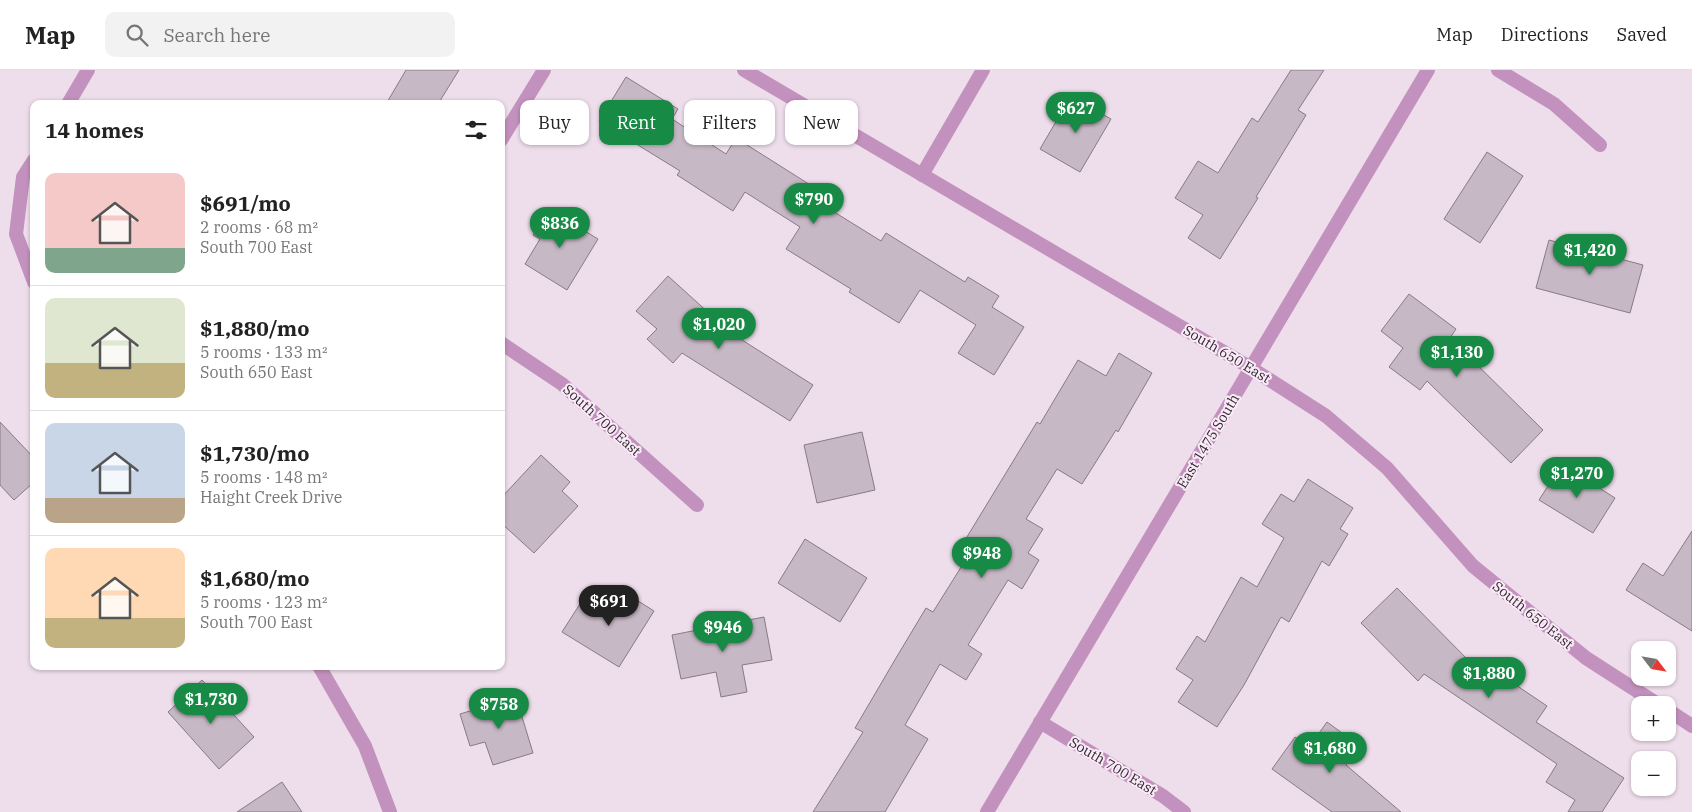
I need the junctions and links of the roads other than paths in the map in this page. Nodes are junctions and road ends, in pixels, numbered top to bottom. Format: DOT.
graph roads {
  1 [pos="88,70"];
  2 [pos="544,70"];
  3 [pos="744,70"];
  4 [pos="984,70"];
  5 [pos="1428,70"];
  6 [pos="1498,70"];
  7 [pos="70,100"];
  8 [pos="505,133"];
  9 [pos="1600,145"];
  10 [pos="30,166"];
  11 [pos="922,175"];
  12 [pos="30,271"];
  13 [pos="505,346"];
  14 [pos="1251,368"];
  15 [pos="697,505"];
  16 [pos="321,670"];
  17 [pos="1645,696"];
  18 [pos="1676,715"];
  19 [pos="1040,722"];
  20 [pos="1692,726"];
  21 [pos="390,812"];
  22 [pos="987,812"];
  23 [pos="1184,812"];
  1 -- 7 [label="street"];
  2 -- 8 [label="street"];
  3 -- 11 [label="street, South 650 East"];
  4 -- 11 [label="street"];
  5 -- 14 [label="street, East 1475 South"];
  6 -- 9 [label="street"];
  10 -- 12 [label="street"];
  11 -- 14 [label="street, South 650 East"];
  13 -- 15 [label="street, South 700 East"];
  14 -- 17 [label="street, South 650 East"];
  14 -- 19 [label="street, East 1475 South"];
  16 -- 21 [label="street"];
  18 -- 20 [label="street"];
  19 -- 22 [label="street, East 1475 South"];
  19 -- 23 [label="street, South 700 East"];
}
